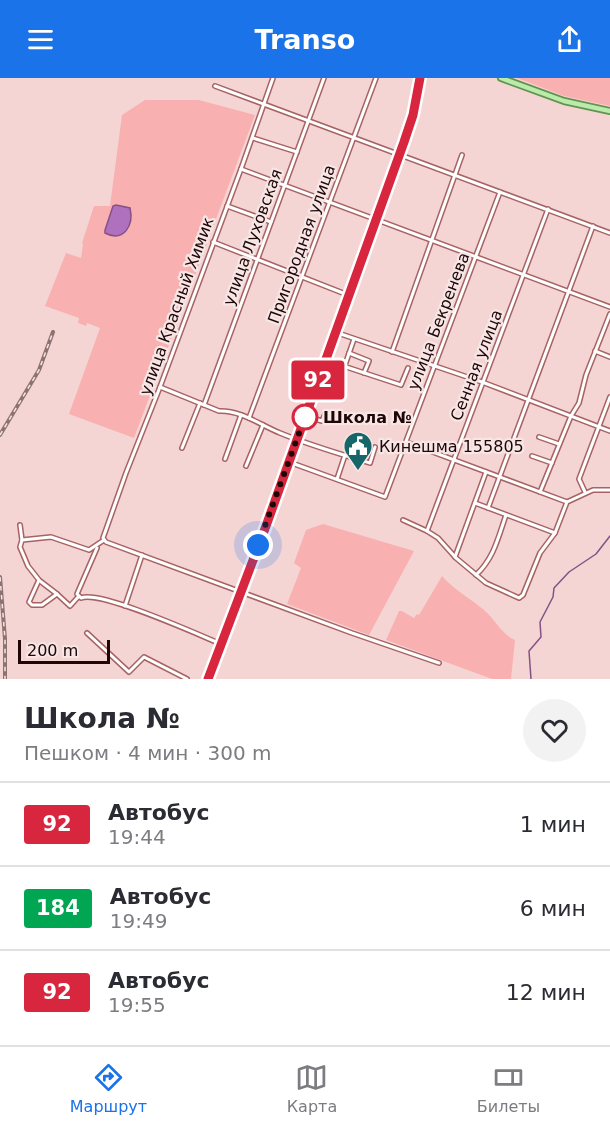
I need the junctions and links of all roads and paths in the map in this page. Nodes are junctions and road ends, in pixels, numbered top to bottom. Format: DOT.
graph roads {
  1 [pos="273,78"];
  2 [pos="324,78"];
  3 [pos="376,78"];
  4 [pos="420,78"];
  5 [pos="501,78"];
  6 [pos="215,86"];
  7 [pos="264,103"];
  8 [pos="610,111"];
  9 [pos="310,120"];
  10 [pos="252,137"];
  11 [pos="353,138"];
  12 [pos="297,152"];
  13 [pos="400,154"];
  14 [pos="462,155"];
  15 [pos="241,169"];
  16 [pos="454,175"];
  17 [pos="284,186"];
  18 [pos="500,192"];
  19 [pos="329,202"];
  20 [pos="226,206"];
  21 [pos="548,209"];
  22 [pos="376,220"];
  23 [pos="271,222"];
  24 [pos="594,226"];
  25 [pos="610,233"];
  26 [pos="432,240"];
  27 [pos="213,242"];
  28 [pos="477,257"];
  29 [pos="257,259"];
  30 [pos="524,273"];
  31 [pos="303,277"];
  32 [pos="569,291"];
  33 [pos="348,295"];
  34 [pos="610,307"];
  35 [pos="610,314"];
  36 [pos="334,332"];
  37 [pos="354,339"];
  38 [pos="595,351"];
  39 [pos="392,352"];
  40 [pos="349,353"];
  41 [pos="610,357"];
  42 [pos="325,360"];
  43 [pos="344,366"];
  44 [pos="434,367"];
  45 [pos="408,368"];
  46 [pos="364,373"];
  47 [pos="482,382"];
  48 [pos="160,387"];
  49 [pos="610,398"];
  50 [pos="528,399"];
  51 [pos="202,404"];
  52 [pos="326,412"];
  53 [pos="242,416"];
  54 [pos="305,416"];
  55 [pos="571,416"];
  56 [pos="249,418"];
  57 [pos="263,424"];
  58 [pos="599,426"];
  59 [pos="610,431"];
  60 [pos="539,437"];
  61 [pos="297,440"];
  62 [pos="406,442"];
  63 [pos="559,444"];
  64 [pos="375,447"];
  65 [pos="183,448"];
  66 [pos="345,455"];
  67 [pos="532,456"];
  68 [pos="225,459"];
  69 [pos="454,460"];
  70 [pos="289,462"];
  71 [pos="552,463"];
  72 [pos="246,466"];
  73 [pos="486,472"];
  74 [pos="499,477"];
  75 [pos="337,479"];
  76 [pos="610,490"];
  77 [pos="540,492"];
  78 [pos="585,492"];
  79 [pos="567,502"];
  80 [pos="475,503"];
  81 [pos="488,508"];
  82 [pos="506,515"];
  83 [pos="403,520"];
  84 [pos="20,525"];
  85 [pos="427,531"];
  86 [pos="555,533"];
  87 [pos="22,540"];
  88 [pos="105,541"];
  89 [pos="97,548"];
  90 [pos="142,555"];
  91 [pos="455,556"];
  92 [pos="476,575"];
  93 [pos="38,579"];
  94 [pos="241,591"];
  95 [pos="57,594"];
  96 [pos="80,597"];
  97 [pos="125,606"];
  98 [pos="87,633"];
  99 [pos="221,644"];
  100 [pos="439,663"];
  101 [pos="188,679"];
  102 [pos="208,679"];
  1 -- 7 [label="street, улица Красный Химик"];
  2 -- 9 [label="street, улица Луховская"];
  3 -- 11 [label="street, Пригородная улица"];
  4 -- 13 [label="main road"];
  5 -- 8 [label="main road"];
  6 -- 7 [label="street"];
  7 -- 9 [label="street"];
  7 -- 10 [label="street, улица Красный Химик"];
  9 -- 11 [label="street"];
  9 -- 12 [label="street, улица Луховская"];
  10 -- 12 [label="street"];
  10 -- 15 [label="street, улица Красный Химик"];
  11 -- 13 [label="street"];
  11 -- 19 [label="street, Пригородная улица"];
  12 -- 17 [label="street, улица Луховская"];
  13 -- 16 [label="street"];
  13 -- 22 [label="main road"];
  14 -- 16 [label="street"];
  15 -- 17 [label="street"];
  15 -- 20 [label="street, улица Красный Химик"];
  16 -- 18 [label="street"];
  16 -- 26 [label="street"];
  17 -- 19 [label="street"];
  17 -- 23 [label="street, улица Луховская"];
  18 -- 21 [label="street"];
  18 -- 28 [label="street, улица Бекренева"];
  19 -- 22 [label="street"];
  19 -- 31 [label="street, Пригородная улица"];
  20 -- 23 [label="street"];
  20 -- 27 [label="street, улица Красный Химик"];
  21 -- 24 [label="street"];
  21 -- 30 [label="street, Сенная улица"];
  22 -- 26 [label="street"];
  22 -- 33 [label="main road"];
  23 -- 29 [label="street, улица Луховская"];
  24 -- 25 [label="street"];
  24 -- 32 [label="street"];
  26 -- 28 [label="street"];
  26 -- 39 [label="street"];
  27 -- 29 [label="street"];
  27 -- 48 [label="street, улица Красный Химик"];
  28 -- 30 [label="street"];
  28 -- 44 [label="street, улица Бекренева"];
  29 -- 31 [label="street"];
  29 -- 51 [label="street, улица Луховская"];
  30 -- 32 [label="street"];
  30 -- 47 [label="street, Сенная улица"];
  31 -- 33 [label="street"];
  31 -- 56 [label="street, Пригородная улица"];
  32 -- 34 [label="street"];
  32 -- 50 [label="street"];
  33 -- 36 [label="main road"];
  35 -- 38 [label="street"];
  36 -- 37 [label="street"];
  36 -- 42 [label="main road"];
  37 -- 39 [label="street"];
  37 -- 40 [label="street"];
  38 -- 41 [label="street"];
  38 -- 55 [label="street"];
  39 -- 44 [label="street"];
  40 -- 43 [label="street"];
  40 -- 46 [label="street"];
  42 -- 43 [label="street"];
  42 -- 54 [label="main road"];
  43 -- 46 [label="street"];
  44 -- 47 [label="street"];
  44 -- 62 [label="street, улица Бекренева"];
  45 -- 46 [label="street"];
  47 -- 50 [label="street"];
  47 -- 69 [label="street, Сенная улица"];
  48 -- 51 [label="street"];
  48 -- 88 [label="street, улица Красный Химик"];
  49 -- 58 [label="street"];
  50 -- 55 [label="street"];
  50 -- 74 [label="street"];
  51 -- 53 [label="street"];
  51 -- 65 [label="street, улица Луховская"];
  52 -- 54 [label="street"];
  53 -- 56 [label="street"];
  53 -- 68 [label="street"];
  54 -- 61 [label="main road"];
  55 -- 58 [label="street"];
  55 -- 63 [label="street"];
  56 -- 57 [label="street"];
  57 -- 61 [label="street"];
  57 -- 72 [label="street"];
  58 -- 59 [label="street"];
  58 -- 78 [label="street"];
  60 -- 63 [label="street"];
  61 -- 66 [label="street"];
  61 -- 70 [label="main road"];
  62 -- 69 [label="street"];
  62 -- 75 [label="street, улица Бекренева"];
  63 -- 71 [label="street"];
  64 -- 66 [label="street"];
  66 -- 75 [label="street"];
  67 -- 71 [label="street"];
  69 -- 73 [label="street"];
  69 -- 85 [label="street, Сенная улица"];
  70 -- 75 [label="street"];
  70 -- 94 [label="main road"];
  71 -- 77 [label="street"];
  73 -- 74 [label="street"];
  73 -- 80 [label="street"];
  74 -- 77 [label="street"];
  74 -- 81 [label="street"];
  76 -- 78 [label="street"];
  77 -- 79 [label="street"];
  78 -- 79 [label="street"];
  79 -- 86 [label="street"];
  80 -- 81 [label="street"];
  80 -- 91 [label="street"];
  81 -- 82 [label="street"];
  82 -- 86 [label="street"];
  82 -- 92 [label="street"];
  83 -- 85 [label="street"];
  84 -- 87 [label="street"];
  85 -- 91 [label="street"];
  86 -- 92 [label="street"];
  87 -- 88 [label="street"];
  87 -- 93 [label="street"];
  88 -- 90 [label="street"];
  89 -- 96 [label="street"];
  90 -- 94 [label="street"];
  90 -- 97 [label="street"];
  91 -- 92 [label="street"];
  93 -- 95 [label="street"];
  93 -- 95 [label="street"];
  94 -- 99 [label="main road"];
  94 -- 100 [label="street"];
  95 -- 96 [label="street"];
  96 -- 97 [label="street"];
  97 -- 99 [label="street"];
  98 -- 101 [label="street"];
  99 -- 102 [label="main road"];
}
